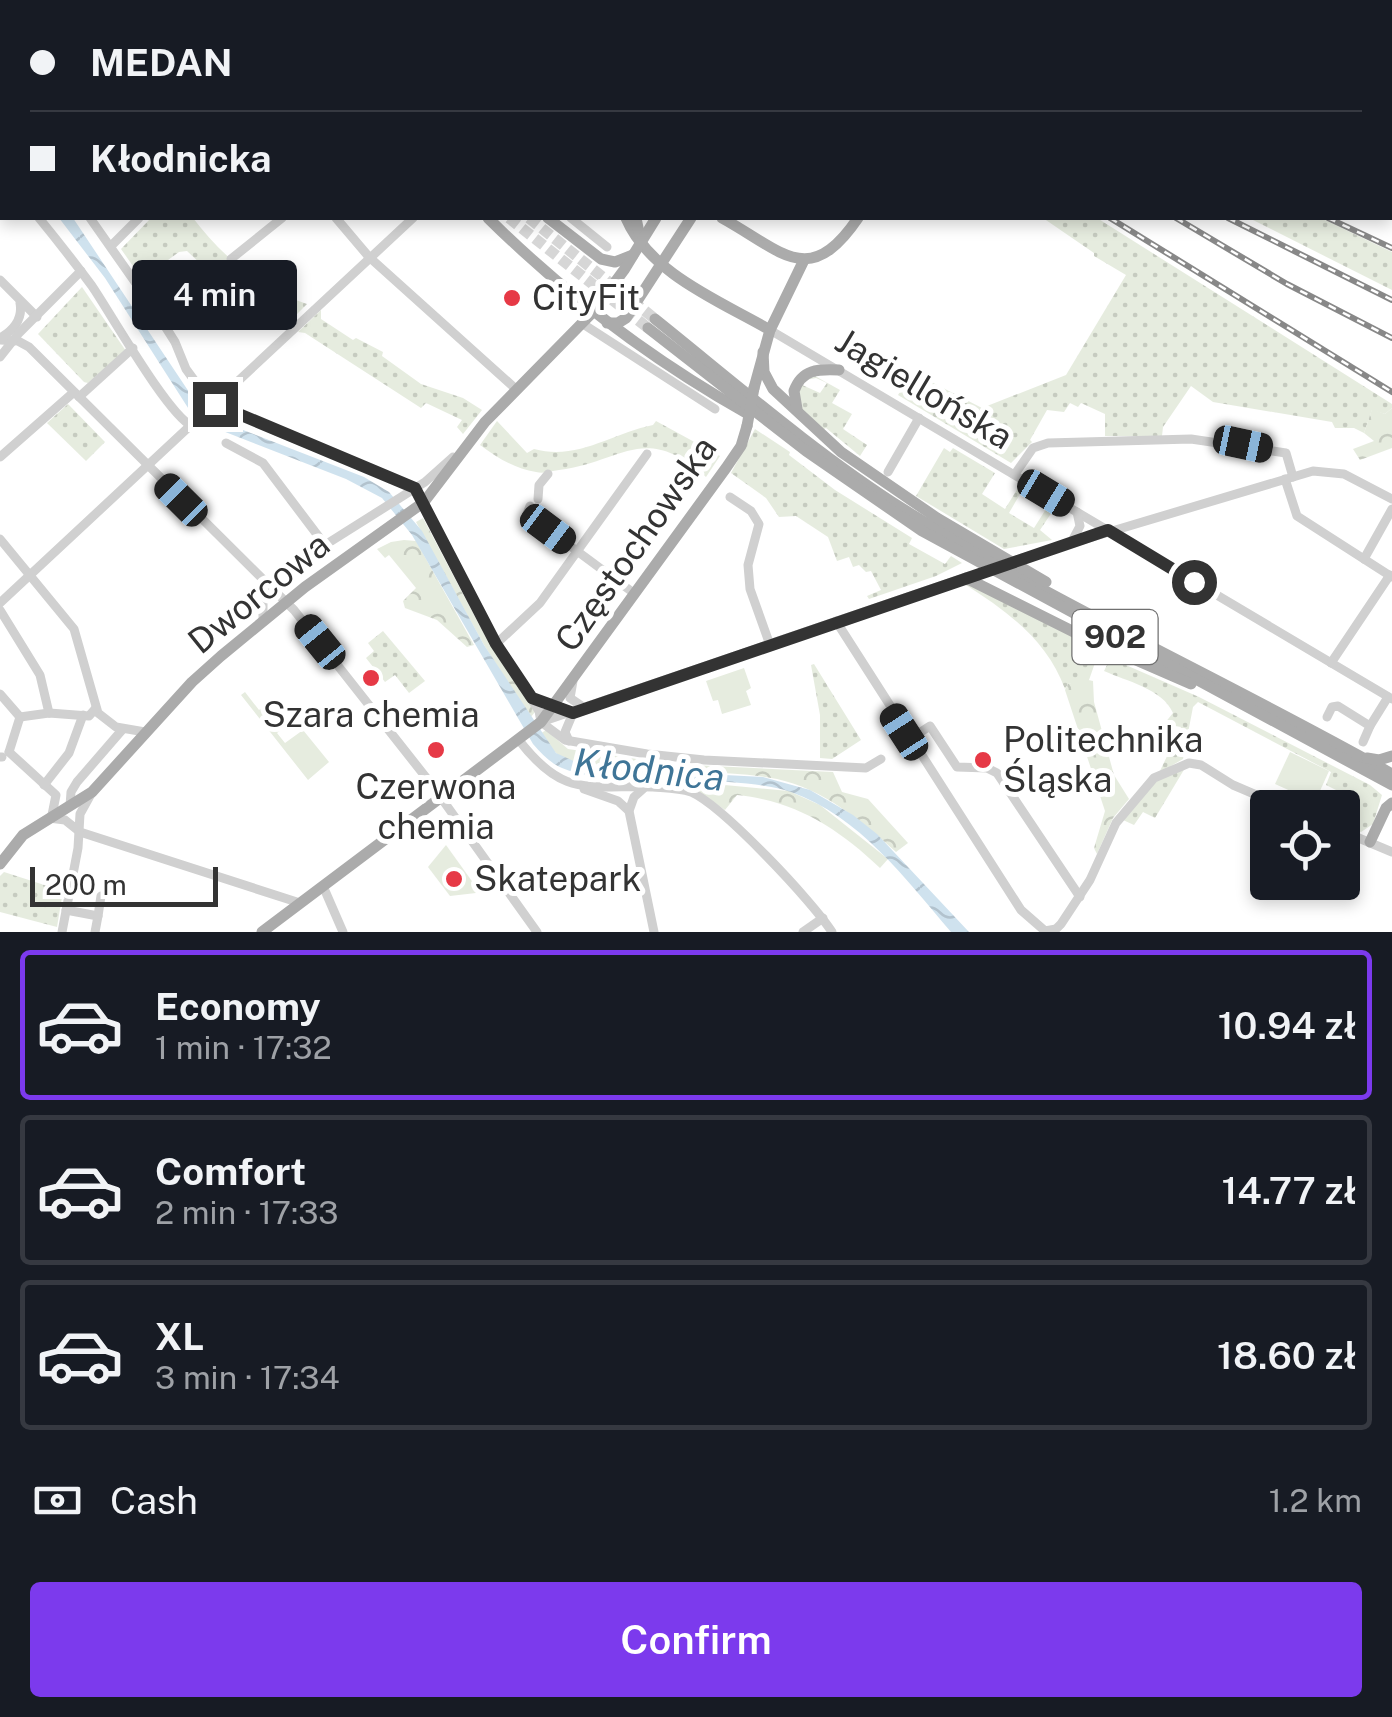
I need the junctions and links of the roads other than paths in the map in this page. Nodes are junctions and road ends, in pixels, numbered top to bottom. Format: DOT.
graph roads {
  1 [pos="42,220"];
  2 [pos="92,220"];
  3 [pos="137,220"];
  4 [pos="279,220"];
  5 [pos="338,220"];
  6 [pos="412,220"];
  7 [pos="490,220"];
  8 [pos="551,220"];
  9 [pos="573,220"];
  10 [pos="627,220"];
  11 [pos="636,220"];
  12 [pos="655,220"];
  13 [pos="690,220"];
  14 [pos="697,220"];
  15 [pos="716,220"];
  16 [pos="726,220"];
  17 [pos="857,220"];
  18 [pos="684,230"];
  19 [pos="749,233"];
  20 [pos="843,239"];
  21 [pos="641,242"];
  22 [pos="768,244"];
  23 [pos="111,246"];
  24 [pos="606,247"];
  25 [pos="672,247"];
  26 [pos="633,254"];
  27 [pos="369,257"];
  28 [pos="230,259"];
  29 [pos="804,260"];
  30 [pos="660,265"];
  31 [pos="83,274"];
  32 [pos="682,278"];
  33 [pos="0,280"];
  34 [pos="642,296"];
  35 [pos="20,300"];
  36 [pos="593,312"];
  37 [pos="34,320"];
  38 [pos="607,323"];
  39 [pos="584,324"];
  40 [pos="770,330"];
  41 [pos="0,339"];
  42 [pos="13,340"];
  43 [pos="29,347"];
  44 [pos="133,348"];
  45 [pos="763,352"];
  46 [pos="0,357"];
  47 [pos="838,370"];
  48 [pos="516,390"];
  49 [pos="76,395"];
  50 [pos="213,406"];
  51 [pos="716,408"];
  52 [pos="799,413"];
  53 [pos="919,418"];
  54 [pos="194,424"];
  55 [pos="778,430"];
  56 [pos="226,443"];
  57 [pos="467,446"];
  58 [pos="647,454"];
  59 [pos="0,457"];
  60 [pos="148,467"];
  61 [pos="888,472"];
  62 [pos="548,474"];
  63 [pos="1015,474"];
  64 [pos="1289,478"];
  65 [pos="415,488"];
  66 [pos="722,491"];
  67 [pos="1392,499"];
  68 [pos="420,505"];
  69 [pos="1392,509"];
  70 [pos="1077,512"];
  71 [pos="1108,530"];
  72 [pos="0,540"];
  73 [pos="1068,544"];
  74 [pos="325,545"];
  75 [pos="578,552"];
  76 [pos="1364,559"];
  77 [pos="983,572"];
  78 [pos="1391,576"];
  79 [pos="31,577"];
  80 [pos="966,578"];
  81 [pos="266,586"];
  82 [pos="993,589"];
  83 [pos="636,594"];
  84 [pos="286,603"];
  85 [pos="0,607"];
  86 [pos="1095,616"];
  87 [pos="840,620"];
  88 [pos="263,622"];
  89 [pos="496,644"];
  90 [pos="770,645"];
  91 [pos="1331,663"];
  92 [pos="574,680"];
  93 [pos="0,694"];
  94 [pos="532,698"];
  95 [pos="1390,698"];
  96 [pos="1233,700"];
  97 [pos="552,708"];
  98 [pos="586,709"];
  99 [pos="49,713"];
  100 [pos="90,713"];
  101 [pos="573,713"];
  102 [pos="20,717"];
  103 [pos="1327,718"];
  104 [pos="541,722"];
  105 [pos="1370,726"];
  106 [pos="120,732"];
  107 [pos="144,732"];
  108 [pos="521,737"];
  109 [pos="910,740"];
  110 [pos="569,741"];
  111 [pos="1363,742"];
  112 [pos="127,751"];
  113 [pos="3,752"];
  114 [pos="1360,756"];
  115 [pos="1392,756"];
  116 [pos="881,759"];
  117 [pos="1370,772"];
  118 [pos="1392,774"];
  119 [pos="44,785"];
  120 [pos="572,785"];
  121 [pos="1392,785"];
  122 [pos="650,787"];
  123 [pos="92,792"];
  124 [pos="1250,792"];
  125 [pos="56,795"];
  126 [pos="440,798"];
  127 [pos="70,799"];
  128 [pos="1389,805"];
  129 [pos="629,811"];
  130 [pos="49,816"];
  131 [pos="80,832"];
  132 [pos="1360,838"];
  133 [pos="1370,842"];
  134 [pos="1392,852"];
  135 [pos="2,858"];
  136 [pos="323,886"];
  137 [pos="101,896"];
  138 [pos="1080,898"];
  139 [pos="300,903"];
  140 [pos="66,910"];
  141 [pos="98,916"];
  142 [pos="823,918"];
  143 [pos="62,932"];
  144 [pos="95,932"];
  145 [pos="262,932"];
  146 [pos="343,932"];
  147 [pos="537,932"];
  148 [pos="654,932"];
  149 [pos="804,932"];
  150 [pos="832,932"];
  1 -- 31 [label="street"];
  2 -- 23 [label="street"];
  3 -- 23 [label="street"];
  4 -- 28 [label="street"];
  5 -- 27 [label="street"];
  6 -- 27 [label="street"];
  7 -- 36 [label="main road"];
  8 -- 26 [label="main road"];
  9 -- 24 [label="street"];
  10 -- 21 [label="main road, Jagiellońska"];
  11 -- 21 [label="main road"];
  12 -- 21 [label="main road, Dworcowa"];
  13 -- 18 [label="main road"];
  14 -- 18 [label="main road"];
  15 -- 19 [label="main road"];
  16 -- 19 [label="main road"];
  17 -- 20 [label="main road"];
  18 -- 25 [label="main road"];
  19 -- 22 [label="main road"];
  20 -- 22 [label="main road"];
  20 -- 29 [label="main road"];
  21 -- 26 [label="main road, Dworcowa"];
  21 -- 30 [label="main road, Jagiellońska"];
  22 -- 29 [label="main road"];
  23 -- 50 [label="street"];
  25 -- 30 [label="main road"];
  25 -- 32 [label="main road"];
  26 -- 36 [label="main road, Dworcowa"];
  27 -- 48 [label="street"];
  27 -- 50 [label="street"];
  29 -- 40 [label="main road, Częstochowska"];
  30 -- 32 [label="main road, Jagiellońska"];
  30 -- 34 [label="main road"];
  31 -- 37 [label="street"];
  31 -- 44 [label="street"];
  32 -- 34 [label="main road"];
  32 -- 40 [label="main road, Jagiellońska"];
  33 -- 35 [label="street"];
  34 -- 38 [label="main road"];
  35 -- 37 [label="street"];
  35 -- 41 [label="street"];
  36 -- 38 [label="main road"];
  36 -- 39 [label="main road, Dworcowa"];
  37 -- 42 [label="street"];
  37 -- 43 [label="street"];
  38 -- 55 [label="main road"];
  39 -- 48 [label="main road, Dworcowa"];
  39 -- 51 [label="street"];
  40 -- 45 [label="main road, Częstochowska"];
  40 -- 47 [label="street, Jagiellońska"];
  41 -- 42 [label="street"];
  42 -- 43 [label="street"];
  42 -- 46 [label="street"];
  43 -- 49 [label="street"];
  44 -- 49 [label="street"];
  44 -- 54 [label="street"];
  45 -- 52 [label="main road"];
  45 -- 66 [label="main road, Częstochowska, bridge"];
  47 -- 52 [label="main road"];
  47 -- 53 [label="street, Jagiellońska"];
  48 -- 57 [label="main road, Dworcowa"];
  49 -- 59 [label="street"];
  49 -- 60 [label="street"];
  50 -- 54 [label="street"];
  50 -- 65 [label="street"];
  52 -- 86 [label="main road"];
  53 -- 61 [label="street"];
  53 -- 63 [label="street, Jagiellońska"];
  54 -- 60 [label="street"];
  55 -- 86 [label="main road, 902"];
  55 -- 96 [label="main road, 902"];
  56 -- 74 [label="street"];
  57 -- 65 [label="street, Dworcowa"];
  57 -- 68 [label="main road, Dworcowa"];
  58 -- 75 [label="street"];
  60 -- 79 [label="street"];
  60 -- 81 [label="street"];
  62 -- 75 [label="street"];
  63 -- 64 [label="street"];
  63 -- 70 [label="street, Jagiellońska"];
  64 -- 67 [label="street"];
  64 -- 71 [label="street"];
  64 -- 76 [label="street"];
  65 -- 68 [label="street"];
  65 -- 74 [label="street, Dworcowa"];
  66 -- 83 [label="main road, Częstochowska"];
  66 -- 90 [label="street"];
  68 -- 84 [label="main road, Dworcowa"];
  68 -- 89 [label="street"];
  69 -- 76 [label="street"];
  70 -- 71 [label="street, Jagiellońska"];
  70 -- 73 [label="street"];
  71 -- 73 [label="street"];
  71 -- 91 [label="street, Jagiellońska"];
  72 -- 79 [label="street"];
  73 -- 77 [label="street, bridge"];
  74 -- 81 [label="street, Dworcowa"];
  75 -- 83 [label="street"];
  75 -- 89 [label="street"];
  76 -- 78 [label="street"];
  77 -- 80 [label="street"];
  77 -- 82 [label="main road"];
  78 -- 91 [label="street"];
  79 -- 85 [label="street"];
  79 -- 100 [label="street"];
  80 -- 82 [label="main road"];
  80 -- 87 [label="street"];
  81 -- 84 [label="street"];
  81 -- 88 [label="street"];
  82 -- 96 [label="main road"];
  83 -- 92 [label="main road, Częstochowska"];
  84 -- 88 [label="main road, Dworcowa"];
  84 -- 126 [label="street"];
  85 -- 99 [label="street"];
  86 -- 114 [label="main road, 902"];
  87 -- 90 [label="street"];
  87 -- 109 [label="street"];
  88 -- 107 [label="main road, Dworcowa"];
  89 -- 94 [label="street"];
  90 -- 98 [label="street"];
  91 -- 95 [label="street, Jagiellońska"];
  92 -- 97 [label="main road, Częstochowska"];
  92 -- 98 [label="street"];
  93 -- 102 [label="street"];
  94 -- 97 [label="street"];
  94 -- 104 [label="street"];
  95 -- 105 [label="street"];
  96 -- 117 [label="main road, 902"];
  97 -- 101 [label="street"];
  97 -- 104 [label="main road, Częstochowska"];
  98 -- 101 [label="street"];
  99 -- 100 [label="street"];
  99 -- 102 [label="street"];
  100 -- 106 [label="street"];
  100 -- 119 [label="street"];
  101 -- 104 [label="street"];
  101 -- 110 [label="street"];
  102 -- 113 [label="street"];
  103 -- 105 [label="street"];
  104 -- 108 [label="main road, Częstochowska"];
  104 -- 110 [label="street"];
  105 -- 111 [label="street"];
  106 -- 107 [label="street"];
  106 -- 112 [label="street"];
  106 -- 127 [label="street"];
  107 -- 112 [label="main road, Dworcowa"];
  108 -- 120 [label="street"];
  108 -- 126 [label="main road, Częstochowska"];
  109 -- 138 [label="street"];
  109 -- 138 [label="street"];
  110 -- 116 [label="street"];
  112 -- 123 [label="main road, Dworcowa"];
  113 -- 119 [label="street"];
  114 -- 115 [label="main road"];
  114 -- 118 [label="main road, 902"];
  117 -- 121 [label="main road, 902"];
  117 -- 128 [label="main road"];
  119 -- 125 [label="street"];
  120 -- 122 [label="street"];
  120 -- 129 [label="street"];
  122 -- 129 [label="street"];
  122 -- 142 [label="street"];
  123 -- 127 [label="main road, Dworcowa"];
  123 -- 131 [label="street"];
  124 -- 138 [label="street"];
  125 -- 127 [label="street"];
  125 -- 130 [label="street"];
  126 -- 136 [label="main road, Częstochowska"];
  126 -- 147 [label="street"];
  127 -- 130 [label="main road, Dworcowa"];
  128 -- 133 [label="main road"];
  129 -- 148 [label="street"];
  130 -- 131 [label="street"];
  130 -- 135 [label="main road, Dworcowa"];
  131 -- 139 [label="street"];
  131 -- 140 [label="street"];
  132 -- 133 [label="street"];
  133 -- 134 [label="street"];
  136 -- 139 [label="main road, Częstochowska"];
  136 -- 146 [label="street"];
  137 -- 141 [label="street"];
  139 -- 145 [label="main road, Częstochowska"];
  140 -- 141 [label="street"];
  140 -- 143 [label="street"];
  141 -- 144 [label="street"];
  142 -- 149 [label="street"];
  142 -- 150 [label="street"];
}
